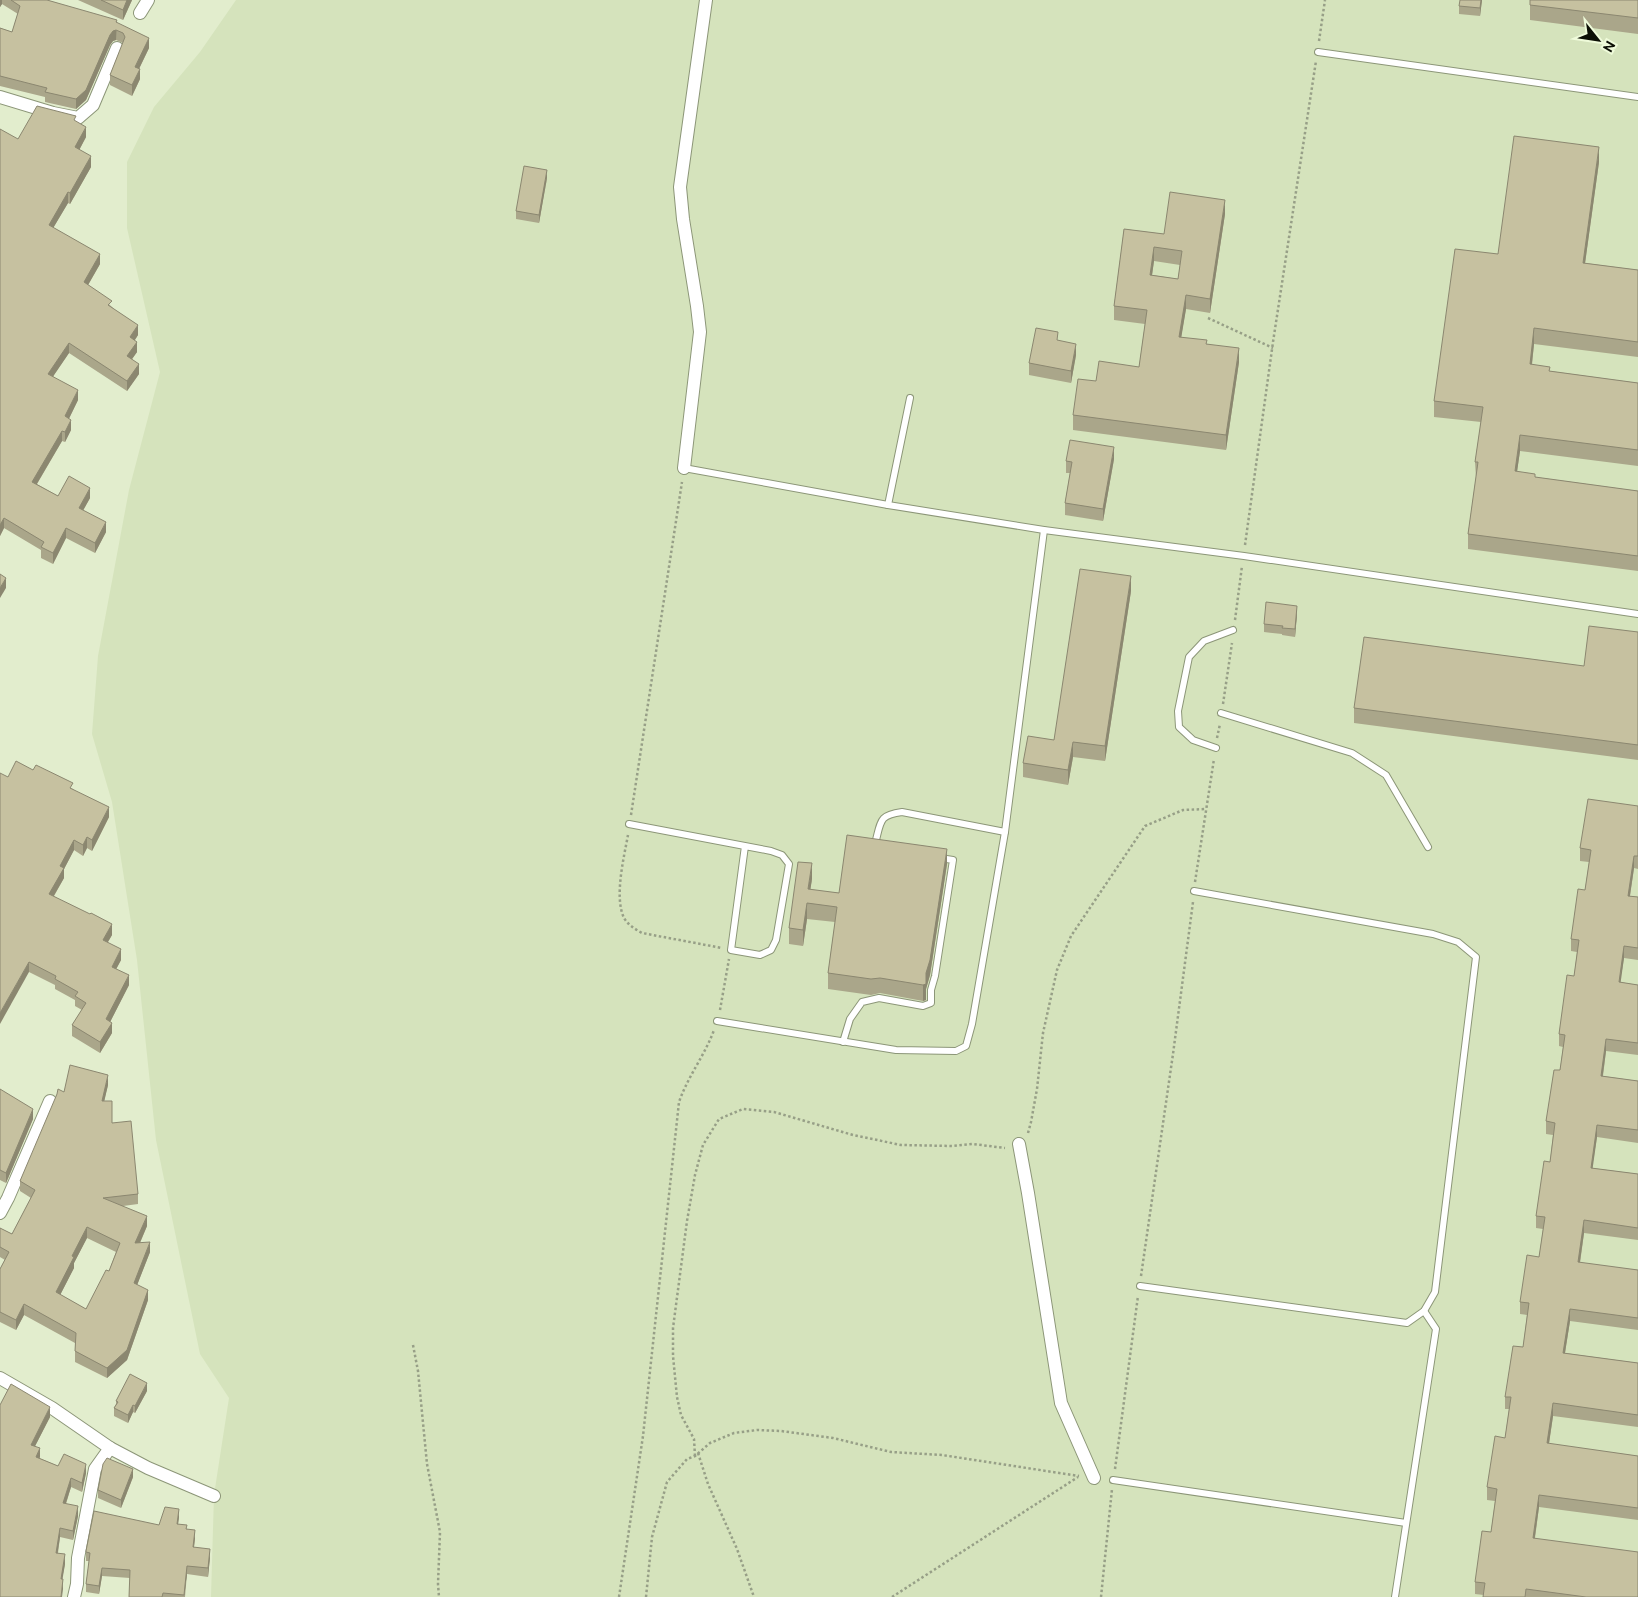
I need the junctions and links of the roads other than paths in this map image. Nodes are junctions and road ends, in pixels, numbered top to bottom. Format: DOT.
graph roads {
  1 [pos="148,0"];
  2 [pos="706,0"];
  3 [pos="140,13"];
  4 [pos="117,48"];
  5 [pos="1318,52"];
  6 [pos="0,97"];
  7 [pos="1638,97"];
  8 [pos="910,398"];
  9 [pos="684,468"];
  10 [pos="888,505"];
  11 [pos="1044,530"];
  12 [pos="1638,614"];
  13 [pos="1233,630"];
  14 [pos="1221,713"];
  15 [pos="1216,748"];
  16 [pos="629,824"];
  17 [pos="1005,832"];
  18 [pos="745,846"];
  19 [pos="1428,847"];
  20 [pos="888,851"];
  21 [pos="936,858"];
  22 [pos="1194,891"];
  23 [pos="718,1021"];
  24 [pos="844,1042"];
  25 [pos="50,1101"];
  26 [pos="1019,1144"];
  27 [pos="0,1213"];
  28 [pos="1140,1286"];
  29 [pos="1424,1311"];
  30 [pos="0,1378"];
  31 [pos="110,1448"];
  32 [pos="1094,1478"];
  33 [pos="1113,1480"];
  34 [pos="214,1496"];
  35 [pos="1406,1523"];
  36 [pos="74,1597"];
  37 [pos="1395,1597"];
  1 -- 3 [label="street"];
  2 -- 9 [label="street"];
  4 -- 6 [label="street"];
  5 -- 7 [label="lane"];
  8 -- 10 [label="lane"];
  9 -- 10 [label="lane"];
  10 -- 11 [label="lane"];
  11 -- 12 [label="lane"];
  11 -- 17 [label="lane"];
  13 -- 15 [label="lane"];
  14 -- 19 [label="lane"];
  16 -- 18 [label="lane"];
  17 -- 20 [label="lane"];
  17 -- 24 [label="lane"];
  18 -- 18 [label="lane"];
  21 -- 24 [label="lane"];
  22 -- 29 [label="lane"];
  23 -- 24 [label="lane"];
  25 -- 27 [label="street"];
  26 -- 32 [label="street"];
  28 -- 29 [label="lane"];
  29 -- 35 [label="lane"];
  30 -- 31 [label="street"];
  31 -- 34 [label="street"];
  31 -- 36 [label="street"];
  33 -- 35 [label="lane"];
  35 -- 37 [label="lane"];
}
